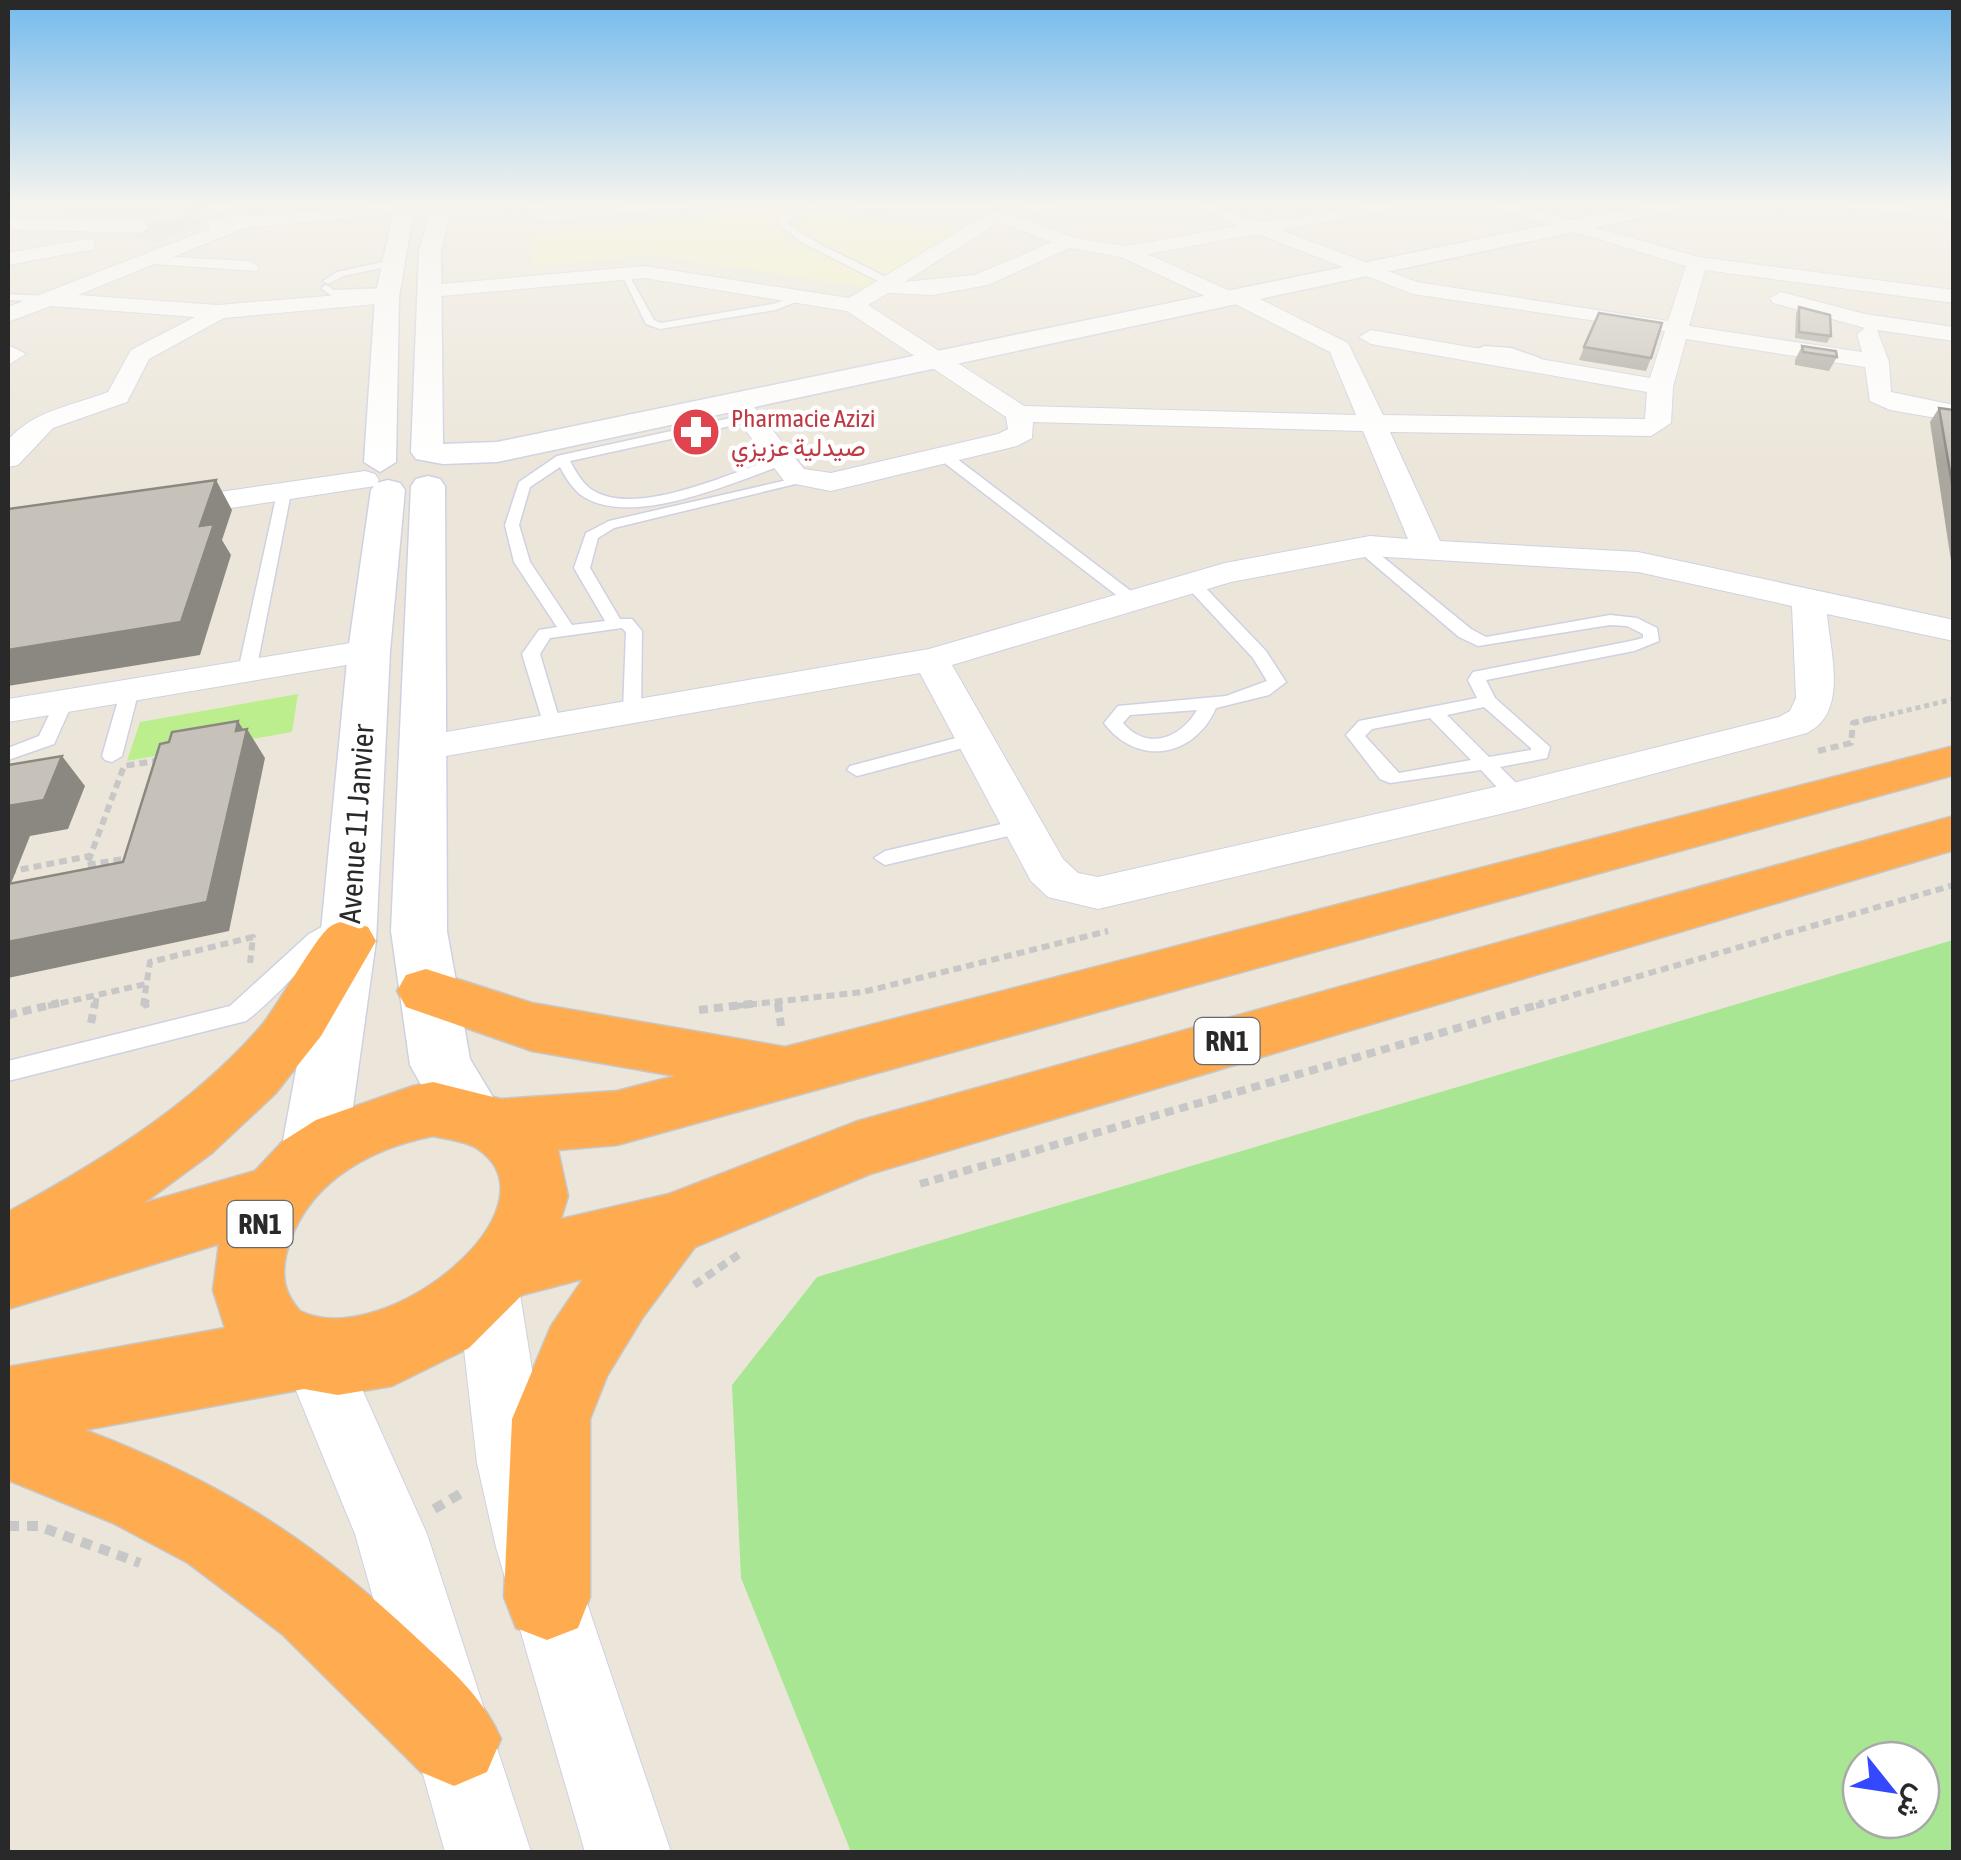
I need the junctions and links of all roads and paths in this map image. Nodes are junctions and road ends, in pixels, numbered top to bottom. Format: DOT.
graph roads {
  1 [pos="73,290"];
  2 [pos="339,290"];
  3 [pos="382,290"];
  4 [pos="442,290"];
  5 [pos="635,290"];
  6 [pos="760,290"];
  7 [pos="878,290"];
  8 [pos="1215,290"];
  9 [pos="1260,290"];
  10 [pos="1420,290"];
  11 [pos="1689,290"];
  12 [pos="1766,290"];
  13 [pos="1892,290"];
  14 [pos="430,291"];
  15 [pos="1230,296"];
  16 [pos="8,297"];
  17 [pos="804,297"];
  18 [pos="1954,297"];
  19 [pos="49,299"];
  20 [pos="853,305"];
  21 [pos="220,312"];
  22 [pos="8,316"];
  23 [pos="1864,322"];
  24 [pos="1676,329"];
  25 [pos="1954,334"];
  26 [pos="1372,338"];
  27 [pos="1334,341"];
  28 [pos="933,359"];
  29 [pos="1878,362"];
  30 [pos="1660,388"];
  31 [pos="743,410"];
  32 [pos="1954,413"];
  33 [pos="1018,414"];
  34 [pos="1374,426"];
  35 [pos="943,455"];
  36 [pos="8,459"];
  37 [pos="562,460"];
  38 [pos="782,460"];
  39 [pos="412,471"];
  40 [pos="805,480"];
  41 [pos="284,493"];
  42 [pos="126,514"];
  43 [pos="1362,547"];
  44 [pos="1426,547"];
  45 [pos="1192,583"];
  46 [pos="1809,598"];
  47 [pos="1134,601"];
  48 [pos="614,623"];
  49 [pos="566,628"];
  50 [pos="1954,632"];
  51 [pos="369,651"];
  52 [pos="931,660"];
  53 [pos="248,671"];
  54 [pos="130,690"];
  55 [pos="1488,700"];
  56 [pos="64,702"];
  57 [pos="1210,702"];
  58 [pos="8,711"];
  59 [pos="632,711"];
  60 [pos="1434,712"];
  61 [pos="552,725"];
  62 [pos="975,739"];
  63 [pos="423,748"];
  64 [pos="8,754"];
  65 [pos="112,756"];
  66 [pos="1954,760"];
  67 [pos="1482,763"];
  68 [pos="857,770"];
  69 [pos="1517,796"];
  70 [pos="1022,826"];
  71 [pos="1954,832"];
  72 [pos="91,855"];
  73 [pos="885,858"];
  74 [pos="8,872"];
  75 [pos="1954,885"];
  76 [pos="349,930"];
  77 [pos="248,979"];
  78 [pos="146,984"];
  79 [pos="426,992"];
  80 [pos="160,1001"];
  81 [pos="8,1015"];
  82 [pos="8,1070"];
  83 [pos="785,1070"];
  84 [pos="487,1119"];
  85 [pos="294,1177"];
  86 [pos="908,1187"];
  87 [pos="754,1244"];
  88 [pos="8,1248"];
  89 [pos="677,1259"];
  90 [pos="8,1274"];
  91 [pos="497,1277"];
  92 [pos="308,1354"];
  93 [pos="8,1406"];
  94 [pos="8,1441"];
  95 [pos="547,1597"];
  96 [pos="454,1740"];
  97 [pos="488,1852"];
  98 [pos="628,1852"];
  1 -- 19 [label="street"];
  2 -- 21 [label="street"];
  3 -- 39 [label="street, Avenue 11 Janvier"];
  4 -- 14 [label="street"];
  5 -- 17 [label="lane"];
  6 -- 17 [label="street"];
  7 -- 20 [label="street"];
  8 -- 15 [label="street"];
  9 -- 15 [label="street"];
  10 -- 24 [label="street"];
  10 -- 26 [label="street"];
  11 -- 24 [label="street"];
  12 -- 23 [label="street"];
  13 -- 18 [label="street"];
  14 -- 39 [label="street, Avenue 11 Janvier"];
  15 -- 27 [label="street"];
  15 -- 28 [label="street"];
  16 -- 19 [label="lane"];
  17 -- 20 [label="street"];
  19 -- 21 [label="street"];
  19 -- 22 [label="street"];
  20 -- 28 [label="street"];
  21 -- 36 [label="street"];
  23 -- 25 [label="street"];
  23 -- 29 [label="street"];
  24 -- 29 [label="street"];
  24 -- 30 [label="street"];
  26 -- 27 [label="street"];
  26 -- 30 [label="street"];
  27 -- 34 [label="street"];
  28 -- 31 [label="street"];
  28 -- 33 [label="street"];
  29 -- 32 [label="street"];
  30 -- 34 [label="street"];
  31 -- 37 [label="lane"];
  31 -- 38 [label="street"];
  31 -- 39 [label="street"];
  33 -- 34 [label="street"];
  33 -- 35 [label="street"];
  34 -- 44 [label="street"];
  35 -- 40 [label="street"];
  35 -- 47 [label="lane"];
  37 -- 38 [label="lane"];
  37 -- 49 [label="lane"];
  38 -- 40 [label="street"];
  39 -- 41 [label="street"];
  39 -- 51 [label="street, Avenue 11 Janvier"];
  39 -- 63 [label="street, Avenue 11 Janvier"];
  40 -- 48 [label="lane"];
  41 -- 42 [label="street"];
  41 -- 53 [label="lane"];
  43 -- 44 [label="street"];
  43 -- 45 [label="street"];
  43 -- 55 [label="lane"];
  44 -- 46 [label="street"];
  45 -- 47 [label="street"];
  45 -- 57 [label="lane"];
  46 -- 50 [label="street"];
  46 -- 69 [label="street"];
  47 -- 52 [label="street"];
  48 -- 49 [label="lane"];
  48 -- 59 [label="lane"];
  49 -- 61 [label="lane"];
  51 -- 53 [label="street"];
  51 -- 76 [label="street, Avenue 11 Janvier"];
  52 -- 59 [label="street"];
  52 -- 62 [label="street"];
  53 -- 54 [label="street"];
  54 -- 56 [label="street"];
  54 -- 65 [label="lane"];
  55 -- 60 [label="lane"];
  55 -- 67 [label="lane"];
  56 -- 58 [label="street"];
  56 -- 64 [label="lane"];
  57 -- 57 [label="lane"];
  59 -- 61 [label="street"];
  60 -- 67 [label="lane"];
  60 -- 67 [label="lane"];
  61 -- 63 [label="street"];
  62 -- 68 [label="lane"];
  62 -- 70 [label="street"];
  63 -- 79 [label="street, Avenue 11 Janvier"];
  66 -- 83 [label="highway, RN1"];
  67 -- 69 [label="lane"];
  69 -- 70 [label="street"];
  70 -- 73 [label="lane"];
  71 -- 89 [label="highway, RN1"];
  72 -- 72 [label="path"];
  72 -- 74 [label="path"];
  75 -- 86 [label="path"];
  76 -- 82 [label="lane"];
  76 -- 85 [label="street, Avenue 11 Janvier"];
  76 -- 88 [label="highway"];
  77 -- 78 [label="path"];
  78 -- 80 [label="path"];
  78 -- 81 [label="path"];
  79 -- 83 [label="highway"];
  79 -- 84 [label="street, Avenue 11 Janvier"];
  83 -- 84 [label="highway, RN1"];
  84 -- 85 [label="highway, RN1"];
  84 -- 91 [label="highway, RN1"];
  85 -- 90 [label="highway, RN1"];
  85 -- 92 [label="highway, RN1"];
  87 -- 89 [label="path"];
  89 -- 91 [label="highway, RN1"];
  89 -- 95 [label="highway"];
  91 -- 92 [label="highway, RN1"];
  91 -- 95 [label="street"];
  92 -- 93 [label="highway, RN1"];
  92 -- 96 [label="street"];
  94 -- 96 [label="highway"];
  95 -- 98 [label="street"];
  96 -- 97 [label="street"];
}
